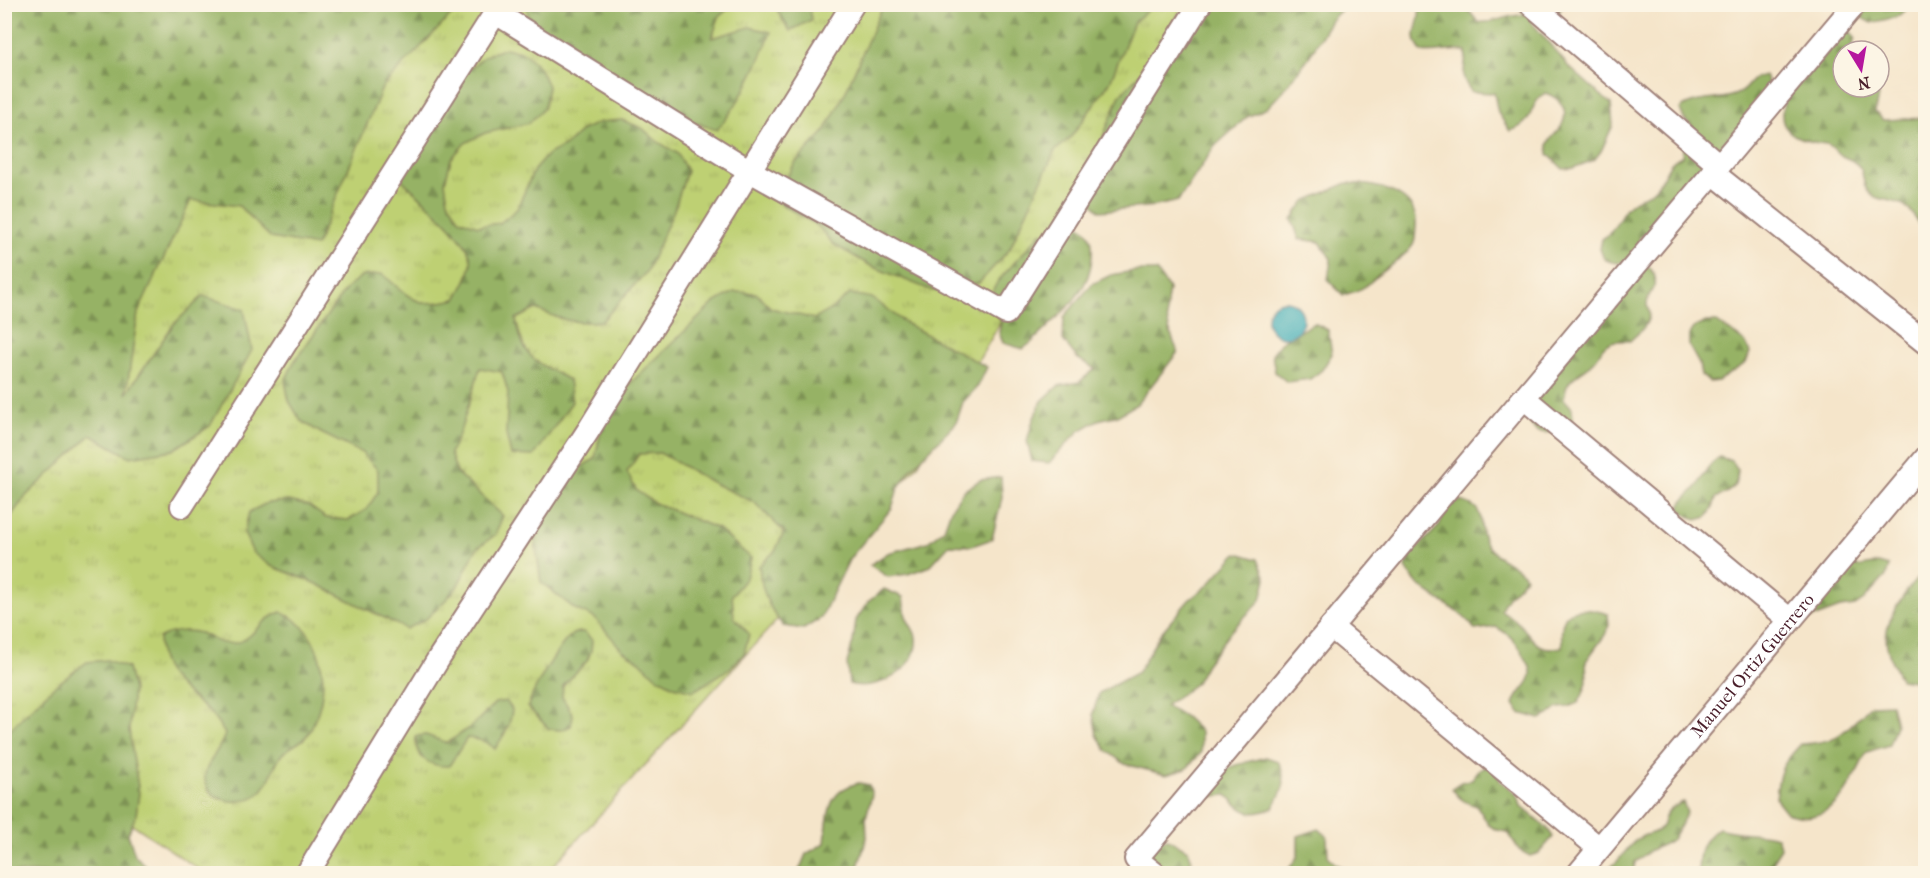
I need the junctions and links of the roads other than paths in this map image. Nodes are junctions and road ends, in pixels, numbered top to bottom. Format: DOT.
graph roads {
  1 [pos="853,4"];
  2 [pos="1200,4"];
  3 [pos="1531,4"];
  4 [pos="1854,4"];
  5 [pos="499,9"];
  6 [pos="1716,169"];
  7 [pos="750,171"];
  8 [pos="1926,343"];
  9 [pos="1524,398"];
  10 [pos="1926,458"];
  11 [pos="182,506"];
  12 [pos="1790,620"];
  13 [pos="1331,627"];
  14 [pos="1599,848"];
  15 [pos="308,873"];
  16 [pos="1155,873"];
  17 [pos="1578,873"];
  1 -- 7 [label="street"];
  2 -- 7 [label="street"];
  3 -- 6 [label="street"];
  4 -- 6 [label="street"];
  5 -- 7 [label="street"];
  5 -- 11 [label="street"];
  6 -- 8 [label="street"];
  6 -- 9 [label="street"];
  7 -- 15 [label="street"];
  9 -- 12 [label="street"];
  9 -- 13 [label="street"];
  10 -- 12 [label="street, Manuel Ortiz Guerrero"];
  12 -- 14 [label="street, Manuel Ortiz Guerrero"];
  13 -- 14 [label="street"];
  13 -- 16 [label="street"];
  14 -- 17 [label="street, Manuel Ortiz Guerrero"];
}
